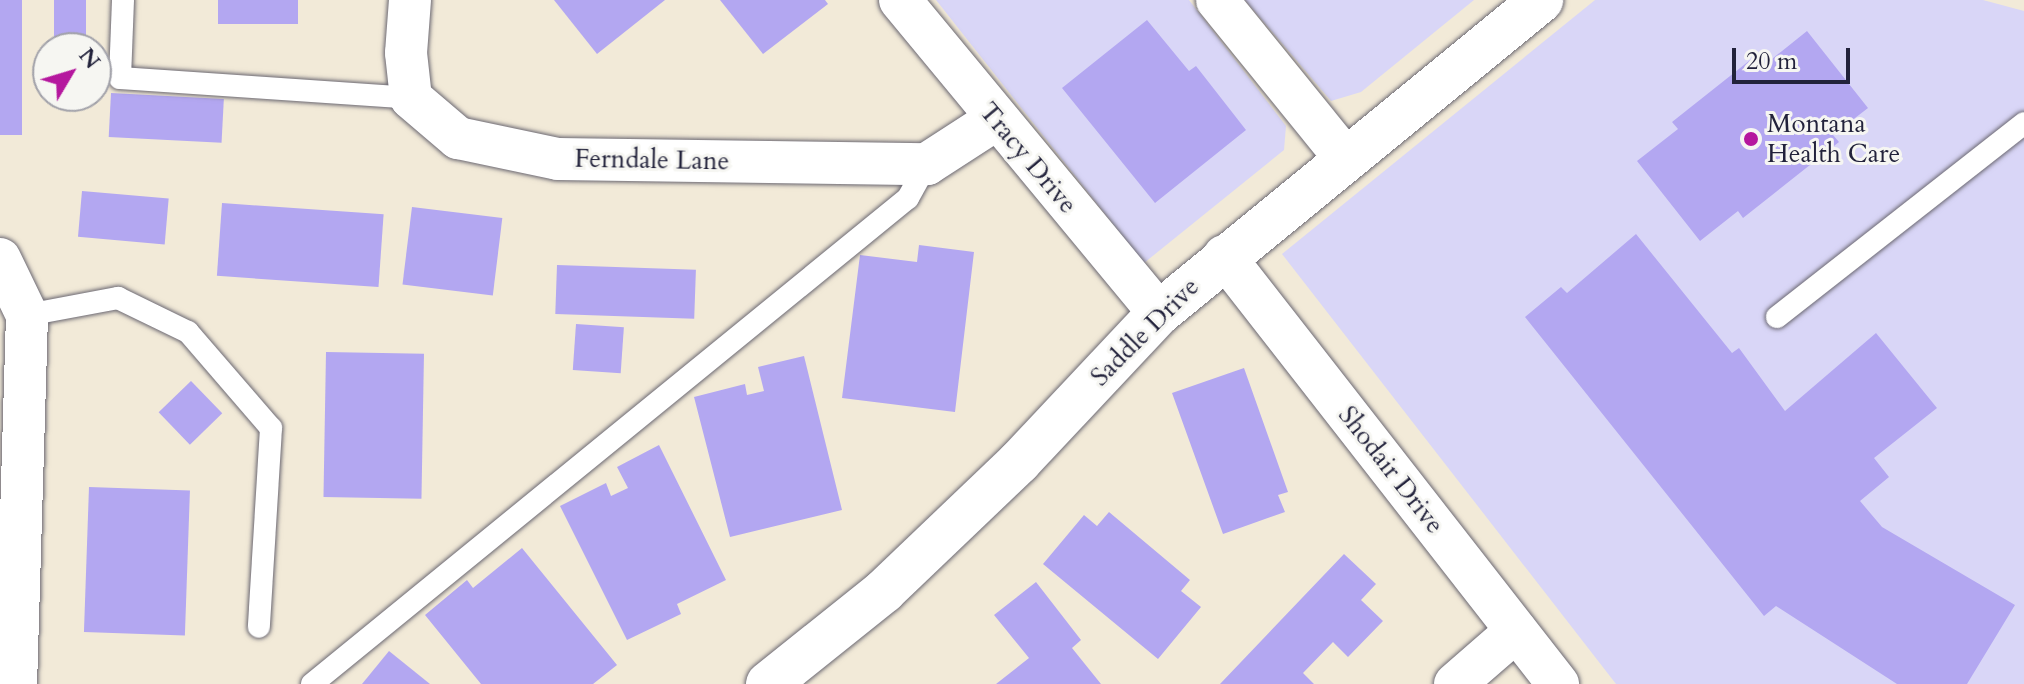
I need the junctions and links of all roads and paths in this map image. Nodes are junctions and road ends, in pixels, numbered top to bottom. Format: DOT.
graph roads {
  1 [pos="123,0"];
  2 [pos="410,0"];
  3 [pos="900,0"];
  4 [pos="1217,0"];
  5 [pos="1537,1"];
  6 [pos="411,98"];
  7 [pos="995,120"];
  8 [pos="2024,123"];
  9 [pos="1345,158"];
  10 [pos="927,164"];
  11 [pos="1224,256"];
  12 [pos="0,259"];
  13 [pos="1159,313"];
  14 [pos="27,315"];
  15 [pos="1777,317"];
  16 [pos="259,627"];
  17 [pos="1516,631"];
  18 [pos="16,684"];
  19 [pos="312,684"];
  20 [pos="768,684"];
  21 [pos="1455,684"];
  22 [pos="1558,684"];
  1 -- 6 [label="lane"];
  2 -- 6 [label="street"];
  3 -- 7 [label="street, Tracy Drive"];
  4 -- 9 [label="street"];
  5 -- 9 [label="street, Saddle Drive"];
  6 -- 10 [label="street, Ferndale Lane"];
  7 -- 10 [label="street"];
  7 -- 13 [label="street, Tracy Drive"];
  8 -- 15 [label="lane"];
  9 -- 11 [label="street, Saddle Drive"];
  10 -- 19 [label="lane"];
  11 -- 13 [label="street, Saddle Drive"];
  11 -- 17 [label="street, Shodair Drive"];
  12 -- 14 [label="street"];
  13 -- 20 [label="street, Saddle Drive"];
  14 -- 16 [label="lane"];
  14 -- 18 [label="street"];
  17 -- 21 [label="street"];
  17 -- 22 [label="street, Shodair Drive"];
}
